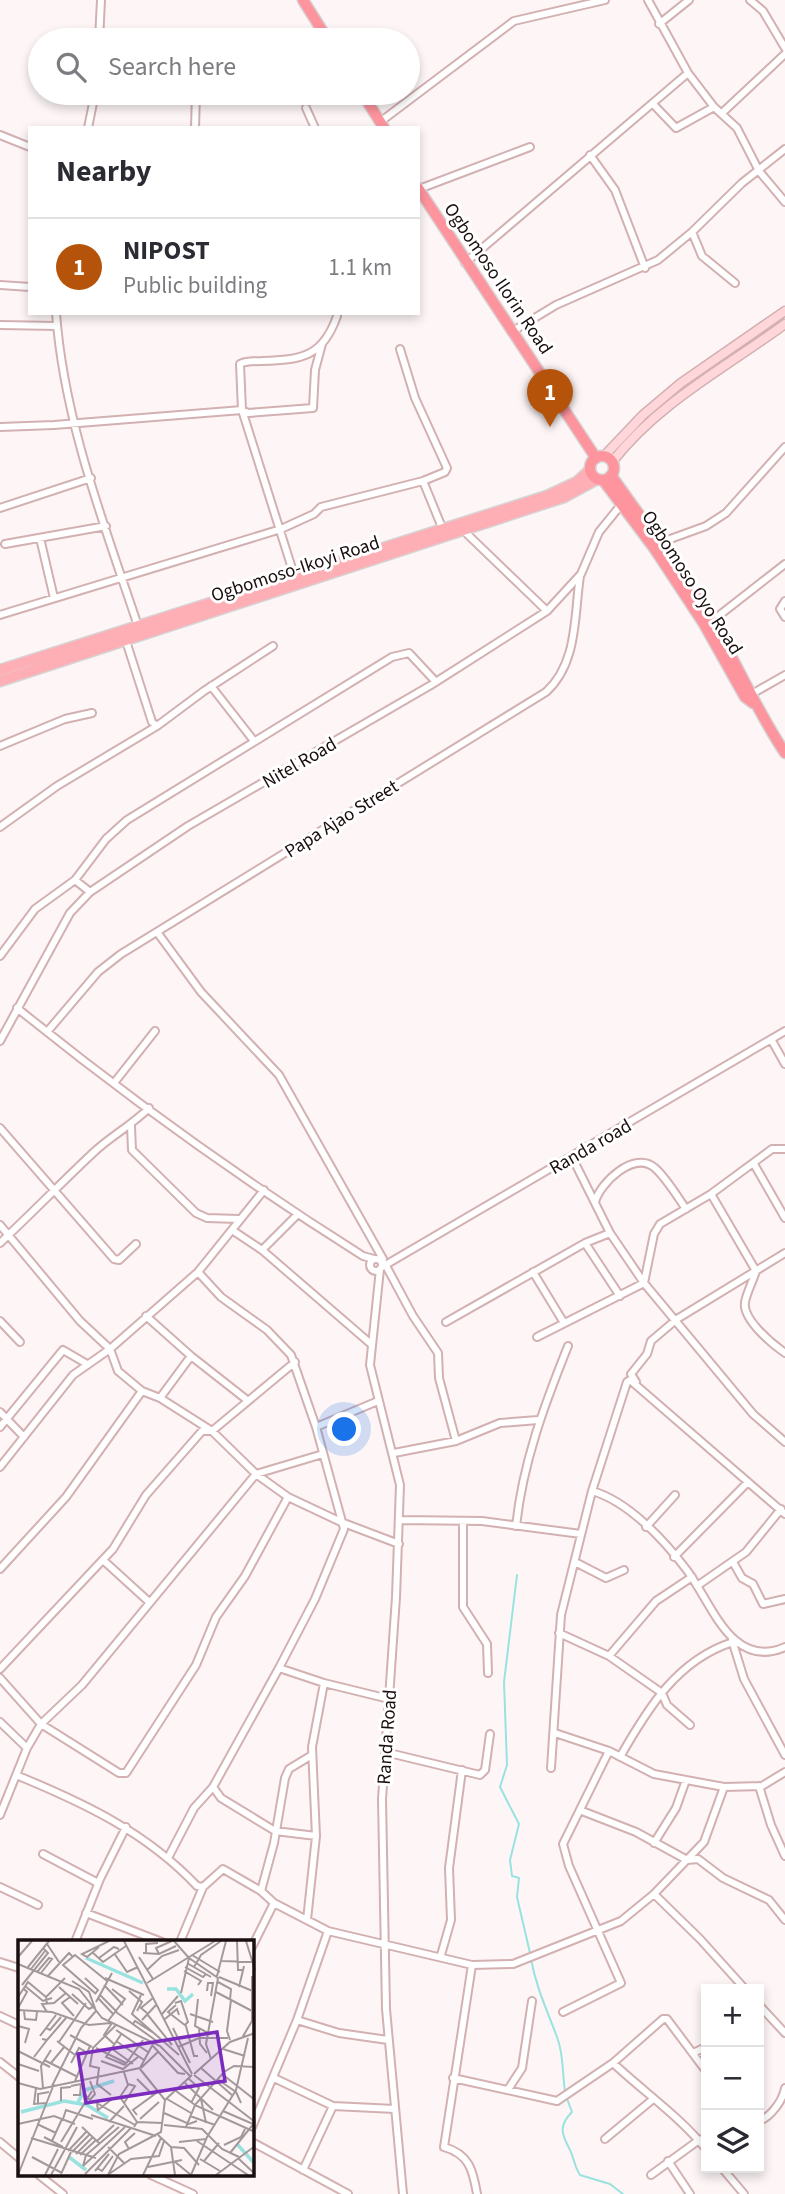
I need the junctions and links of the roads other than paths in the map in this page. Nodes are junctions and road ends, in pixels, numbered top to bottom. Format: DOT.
graph roads {
  1 [pos="101,0"];
  2 [pos="303,0"];
  3 [pos="605,0"];
  4 [pos="648,0"];
  5 [pos="689,0"];
  6 [pos="750,0"];
  7 [pos="659,24"];
  8 [pos="100,28"];
  9 [pos="321,28"];
  10 [pos="785,48"];
  11 [pos="785,54"];
  12 [pos="688,73"];
  13 [pos="420,95"];
  14 [pos="653,104"];
  15 [pos="93,105"];
  16 [pos="196,105"];
  17 [pos="370,105"];
  18 [pos="408,105"];
  19 [pos="713,107"];
  20 [pos="306,108"];
  21 [pos="722,113"];
  22 [pos="382,125"];
  23 [pos="88,126"];
  24 [pos="195,126"];
  25 [pos="314,126"];
  26 [pos="0,135"];
  27 [pos="28,146"];
  28 [pos="530,147"];
  29 [pos="785,149"];
  30 [pos="590,155"];
  31 [pos="759,171"];
  32 [pos="420,188"];
  33 [pos="420,190"];
  34 [pos="785,202"];
  35 [pos="692,232"];
  36 [pos="465,263"];
  37 [pos="645,268"];
  38 [pos="735,282"];
  39 [pos="0,285"];
  40 [pos="28,287"];
  41 [pos="785,311"];
  42 [pos="56,315"];
  43 [pos="337,316"];
  44 [pos="785,324"];
  45 [pos="0,325"];
  46 [pos="57,326"];
  47 [pos="513,331"];
  48 [pos="322,344"];
  49 [pos="400,349"];
  50 [pos="242,410"];
  51 [pos="73,424"];
  52 [pos="0,427"];
  53 [pos="785,447"];
  54 [pos="604,459"];
  55 [pos="590,470"];
  56 [pos="91,478"];
  57 [pos="603,478"];
  58 [pos="423,481"];
  59 [pos="621,506"];
  60 [pos="0,508"];
  61 [pos="106,526"];
  62 [pos="281,529"];
  63 [pos="443,530"];
  64 [pos="464,531"];
  65 [pos="40,538"];
  66 [pos="662,542"];
  67 [pos="5,544"];
  68 [pos="785,564"];
  69 [pos="580,574"];
  70 [pos="121,576"];
  71 [pos="295,578"];
  72 [pos="54,598"];
  73 [pos="785,601"];
  74 [pos="223,605"];
  75 [pos="548,611"];
  76 [pos="0,615"];
  77 [pos="785,617"];
  78 [pos="712,621"];
  79 [pos="138,626"];
  80 [pos="126,641"];
  81 [pos="273,646"];
  82 [pos="0,670"];
  83 [pos="785,674"];
  84 [pos="0,681"];
  85 [pos="436,682"];
  86 [pos="211,686"];
  87 [pos="750,698"];
  88 [pos="92,713"];
  89 [pos="157,726"];
  90 [pos="254,741"];
  91 [pos="0,746"];
  92 [pos="785,753"];
  93 [pos="0,827"];
  94 [pos="75,880"];
  95 [pos="90,892"];
  96 [pos="157,932"];
  97 [pos="0,956"];
  98 [pos="17,1008"];
  99 [pos="155,1031"];
  100 [pos="785,1031"];
  101 [pos="47,1032"];
  102 [pos="771,1039"];
  103 [pos="0,1041"];
  104 [pos="785,1064"];
  105 [pos="114,1083"];
  106 [pos="149,1108"];
  107 [pos="131,1126"];
  108 [pos="0,1128"];
  109 [pos="785,1149"];
  110 [pos="572,1157"];
  111 [pos="754,1164"];
  112 [pos="264,1190"];
  113 [pos="55,1193"];
  114 [pos="711,1194"];
  115 [pos="595,1202"];
  116 [pos="686,1209"];
  117 [pos="297,1215"];
  118 [pos="785,1218"];
  119 [pos="239,1219"];
  120 [pos="0,1225"];
  121 [pos="232,1230"];
  122 [pos="610,1233"];
  123 [pos="9,1235"];
  124 [pos="0,1243"];
  125 [pos="585,1243"];
  126 [pos="136,1244"];
  127 [pos="262,1250"];
  128 [pos="785,1253"];
  129 [pos="378,1264"];
  130 [pos="756,1270"];
  131 [pos="198,1272"];
  132 [pos="533,1272"];
  133 [pos="644,1283"];
  134 [pos="620,1296"];
  135 [pos="146,1316"];
  136 [pos="677,1320"];
  137 [pos="0,1321"];
  138 [pos="446,1322"];
  139 [pos="565,1323"];
  140 [pos="537,1337"];
  141 [pos="20,1342"];
  142 [pos="371,1344"];
  143 [pos="568,1346"];
  144 [pos="110,1349"];
  145 [pos="785,1353"];
  146 [pos="191,1356"];
  147 [pos="295,1362"];
  148 [pos="87,1364"];
  149 [pos="636,1382"];
  150 [pos="142,1391"];
  151 [pos="160,1398"];
  152 [pos="247,1400"];
  153 [pos="378,1401"];
  154 [pos="0,1412"];
  155 [pos="6,1419"];
  156 [pos="538,1420"];
  157 [pos="0,1427"];
  158 [pos="316,1427"];
  159 [pos="212,1431"];
  160 [pos="24,1437"];
  161 [pos="456,1441"];
  162 [pos="785,1442"];
  163 [pos="394,1453"];
  164 [pos="323,1454"];
  165 [pos="0,1467"];
  166 [pos="256,1474"];
  167 [pos="748,1482"];
  168 [pos="592,1491"];
  169 [pos="675,1495"];
  170 [pos="288,1497"];
  171 [pos="783,1511"];
  172 [pos="400,1520"];
  173 [pos="341,1522"];
  174 [pos="463,1522"];
  175 [pos="516,1526"];
  176 [pos="646,1527"];
  177 [pos="582,1534"];
  178 [pos="399,1545"];
  179 [pos="674,1557"];
  180 [pos="103,1560"];
  181 [pos="575,1562"];
  182 [pos="733,1562"];
  183 [pos="0,1569"];
  184 [pos="624,1570"];
  185 [pos="692,1577"];
  186 [pos="697,1586"];
  187 [pos="785,1599"];
  188 [pos="148,1601"];
  189 [pos="559,1633"];
  190 [pos="732,1640"];
  191 [pos="785,1647"];
  192 [pos="609,1656"];
  193 [pos="279,1668"];
  194 [pos="0,1669"];
  195 [pos="488,1673"];
  196 [pos="0,1678"];
  197 [pos="324,1684"];
  198 [pos="662,1693"];
  199 [pos="389,1699"];
  200 [pos="0,1722"];
  201 [pos="41,1724"];
  202 [pos="690,1725"];
  203 [pos="555,1733"];
  204 [pos="489,1734"];
  205 [pos="27,1748"];
  206 [pos="385,1752"];
  207 [pos="609,1752"];
  208 [pos="312,1755"];
  209 [pos="785,1755"];
  210 [pos="620,1757"];
  211 [pos="551,1768"];
  212 [pos="462,1770"];
  213 [pos="16,1775"];
  214 [pos="784,1776"];
  215 [pos="686,1780"];
  216 [pos="759,1786"];
  217 [pos="213,1787"];
  218 [pos="724,1787"];
  219 [pos="2,1805"];
  220 [pos="582,1811"];
  221 [pos="0,1815"];
  222 [pos="126,1827"];
  223 [pos="275,1831"];
  224 [pos="316,1836"];
  225 [pos="654,1843"];
  226 [pos="43,1854"];
  227 [pos="169,1856"];
  228 [pos="785,1856"];
  229 [pos="687,1860"];
  230 [pos="98,1883"];
  231 [pos="0,1887"];
  232 [pos="204,1887"];
  233 [pos="261,1891"];
  234 [pos="654,1894"];
  235 [pos="274,1902"];
  236 [pos="37,1905"];
  237 [pos="86,1913"];
  238 [pos="307,1920"];
  239 [pos="785,1920"];
  240 [pos="328,1931"];
  241 [pos="597,1931"];
  242 [pos="76,1940"];
  243 [pos="157,1940"];
  244 [pos="181,1940"];
  245 [pos="384,1941"];
  246 [pos="254,1944"];
  247 [pos="441,1955"];
  248 [pos="0,1962"];
  249 [pos="472,1965"];
  250 [pos="18,1968"];
  251 [pos="741,1984"];
  252 [pos="532,2001"];
  253 [pos="563,2011"];
  254 [pos="764,2011"];
  255 [pos="767,2014"];
  256 [pos="0,2016"];
  257 [pos="764,2016"];
  258 [pos="297,2020"];
  259 [pos="18,2025"];
  260 [pos="785,2034"];
  261 [pos="388,2040"];
  262 [pos="701,2049"];
  263 [pos="693,2053"];
  264 [pos="0,2062"];
  265 [pos="612,2063"];
  266 [pos="701,2064"];
  267 [pos="18,2076"];
  268 [pos="274,2078"];
  269 [pos="453,2078"];
  270 [pos="509,2088"];
  271 [pos="785,2088"];
  272 [pos="652,2100"];
  273 [pos="333,2106"];
  274 [pos="395,2109"];
  275 [pos="764,2119"];
  276 [pos="254,2123"];
  277 [pos="701,2138"];
  278 [pos="605,2139"];
  279 [pos="701,2140"];
  280 [pos="0,2143"];
  281 [pos="254,2143"];
  282 [pos="18,2157"];
  283 [pos="668,2161"];
  284 [pos="303,2170"];
  285 [pos="726,2173"];
  286 [pos="651,2175"];
  287 [pos="40,2176"];
  288 [pos="155,2176"];
  289 [pos="63,2194"];
  290 [pos="192,2194"];
  291 [pos="348,2194"];
  292 [pos="403,2194"];
  293 [pos="477,2194"];
  294 [pos="690,2194"];
  295 [pos="744,2194"];
  1 -- 8 [label="street"];
  2 -- 9 [label="highway"];
  3 -- 13 [label="street"];
  4 -- 7 [label="street"];
  5 -- 7 [label="street"];
  6 -- 10 [label="street"];
  7 -- 12 [label="street"];
  11 -- 21 [label="street"];
  12 -- 14 [label="street"];
  12 -- 19 [label="street"];
  14 -- 19 [label="street"];
  14 -- 30 [label="street"];
  15 -- 23 [label="street"];
  16 -- 24 [label="street"];
  17 -- 22 [label="highway"];
  18 -- 22 [label="street"];
  19 -- 21 [label="street"];
  20 -- 25 [label="street"];
  21 -- 31 [label="street"];
  26 -- 27 [label="street"];
  28 -- 32 [label="street"];
  29 -- 31 [label="street"];
  30 -- 36 [label="street"];
  30 -- 37 [label="street"];
  31 -- 34 [label="street"];
  31 -- 35 [label="street"];
  33 -- 36 [label="highway, Ogbomoso Ilorin Road"];
  35 -- 37 [label="street"];
  35 -- 38 [label="street"];
  36 -- 47 [label="highway, Ogbomoso Ilorin Road"];
  37 -- 47 [label="street"];
  39 -- 40 [label="street"];
  41 -- 54 [label="main road"];
  42 -- 46 [label="street"];
  43 -- 48 [label="street"];
  44 -- 54 [label="main road"];
  45 -- 46 [label="street"];
  46 -- 51 [label="street"];
  47 -- 54 [label="highway, Ogbomoso Ilorin Road"];
  48 -- 50 [label="street"];
  48 -- 50 [label="street"];
  49 -- 58 [label="street"];
  50 -- 51 [label="street"];
  50 -- 62 [label="street"];
  51 -- 52 [label="street"];
  51 -- 56 [label="street"];
  53 -- 66 [label="street"];
  54 -- 55 [label="highway"];
  54 -- 57 [label="highway"];
  55 -- 57 [label="highway"];
  55 -- 63 [label="main road, Ogbomoso-Ikoyi Road"];
  56 -- 60 [label="street"];
  56 -- 61 [label="street"];
  57 -- 59 [label="highway, Ogbomoso Oyo Road"];
  57 -- 64 [label="main road, Ogbomoso-Ikoyi Road"];
  57 -- 66 [label="highway, Ogbomoso Oyo Road"];
  58 -- 62 [label="street"];
  58 -- 63 [label="street"];
  59 -- 69 [label="street, Nitel Road"];
  59 -- 87 [label="highway, Ogbomoso Oyo Road"];
  61 -- 65 [label="street"];
  61 -- 70 [label="street"];
  62 -- 70 [label="street"];
  62 -- 71 [label="street"];
  63 -- 71 [label="main road, Ogbomoso-Ikoyi Road"];
  64 -- 74 [label="main road, Ogbomoso-Ikoyi Road"];
  64 -- 75 [label="street"];
  65 -- 67 [label="street"];
  65 -- 72 [label="street"];
  66 -- 78 [label="highway, Ogbomoso Oyo Road"];
  68 -- 78 [label="street"];
  69 -- 75 [label="street, Nitel Road"];
  69 -- 96 [label="street, Papa Ajao Street"];
  70 -- 72 [label="street"];
  70 -- 79 [label="street"];
  71 -- 74 [label="main road, Ogbomoso-Ikoyi Road"];
  72 -- 76 [label="street"];
  73 -- 77 [label="street"];
  74 -- 79 [label="main road, Ogbomoso-Ikoyi Road"];
  74 -- 80 [label="main road, Ogbomoso-Ikoyi Road"];
  75 -- 85 [label="street, Nitel Road"];
  78 -- 87 [label="highway, Ogbomoso Oyo Road"];
  79 -- 82 [label="main road, Ogbomoso-Ikoyi Road"];
  80 -- 84 [label="main road, Ogbomoso-Ikoyi Road"];
  80 -- 89 [label="street"];
  81 -- 86 [label="street"];
  83 -- 87 [label="street"];
  85 -- 90 [label="street"];
  85 -- 95 [label="street, Nitel Road"];
  86 -- 89 [label="street"];
  86 -- 90 [label="street"];
  87 -- 92 [label="highway, Ogbomoso Oyo Road"];
  88 -- 91 [label="street"];
  89 -- 93 [label="street"];
  90 -- 94 [label="street"];
  94 -- 95 [label="street"];
  94 -- 97 [label="street"];
  95 -- 98 [label="street, Nitel Road"];
  96 -- 101 [label="street, Papa Ajao Street"];
  96 -- 129 [label="street"];
  98 -- 101 [label="street"];
  98 -- 103 [label="street, Nitel Road"];
  99 -- 105 [label="street"];
  100 -- 102 [label="street, Randa road"];
  101 -- 105 [label="street"];
  102 -- 104 [label="street"];
  102 -- 110 [label="street, Randa road"];
  105 -- 106 [label="street"];
  106 -- 107 [label="street"];
  106 -- 112 [label="street"];
  107 -- 113 [label="street"];
  107 -- 119 [label="street"];
  108 -- 113 [label="street"];
  109 -- 111 [label="street"];
  110 -- 115 [label="street"];
  110 -- 129 [label="street, Randa road"];
  111 -- 114 [label="street"];
  111 -- 118 [label="street"];
  112 -- 117 [label="street"];
  112 -- 119 [label="street"];
  113 -- 123 [label="street"];
  113 -- 126 [label="street"];
  114 -- 116 [label="street"];
  114 -- 130 [label="street"];
  115 -- 116 [label="street"];
  115 -- 122 [label="street"];
  116 -- 133 [label="street"];
  117 -- 127 [label="street"];
  117 -- 129 [label="street"];
  119 -- 121 [label="street"];
  120 -- 123 [label="street"];
  121 -- 127 [label="street"];
  121 -- 131 [label="street"];
  122 -- 125 [label="street"];
  122 -- 133 [label="street"];
  123 -- 124 [label="street"];
  123 -- 144 [label="street"];
  125 -- 132 [label="street"];
  125 -- 134 [label="street"];
  127 -- 142 [label="street"];
  128 -- 130 [label="street"];
  129 -- 142 [label="street, Randa Road"];
  129 -- 161 [label="street"];
  130 -- 136 [label="street"];
  130 -- 145 [label="street"];
  131 -- 135 [label="street"];
  131 -- 147 [label="street"];
  132 -- 138 [label="street"];
  132 -- 139 [label="street"];
  133 -- 134 [label="street"];
  133 -- 136 [label="street"];
  134 -- 139 [label="street"];
  135 -- 144 [label="street"];
  135 -- 146 [label="street"];
  136 -- 149 [label="street"];
  136 -- 162 [label="street"];
  137 -- 141 [label="street"];
  139 -- 140 [label="street"];
  142 -- 153 [label="street, Randa Road"];
  143 -- 156 [label="street"];
  144 -- 148 [label="street"];
  144 -- 150 [label="street"];
  146 -- 151 [label="street"];
  146 -- 152 [label="street"];
  147 -- 152 [label="street"];
  147 -- 158 [label="street"];
  148 -- 155 [label="street"];
  148 -- 160 [label="street"];
  149 -- 167 [label="street"];
  149 -- 168 [label="street"];
  150 -- 151 [label="street"];
  150 -- 183 [label="street"];
  151 -- 159 [label="street"];
  152 -- 159 [label="street"];
  153 -- 158 [label="street"];
  153 -- 163 [label="street, Randa Road"];
  154 -- 155 [label="street"];
  155 -- 157 [label="street"];
  155 -- 160 [label="street"];
  156 -- 161 [label="street"];
  156 -- 175 [label="street"];
  158 -- 164 [label="street"];
  159 -- 166 [label="street"];
  159 -- 180 [label="street"];
  160 -- 165 [label="street"];
  161 -- 163 [label="street"];
  163 -- 172 [label="street, Randa Road"];
  164 -- 166 [label="street"];
  164 -- 173 [label="street"];
  166 -- 170 [label="street"];
  166 -- 188 [label="street"];
  167 -- 171 [label="street"];
  167 -- 179 [label="street"];
  168 -- 176 [label="street"];
  168 -- 177 [label="street"];
  169 -- 176 [label="street"];
  170 -- 173 [label="street"];
  170 -- 201 [label="street"];
  171 -- 182 [label="street"];
  172 -- 174 [label="street"];
  172 -- 178 [label="street, Randa Road"];
  173 -- 178 [label="street"];
  173 -- 193 [label="street"];
  174 -- 175 [label="street"];
  174 -- 195 [label="street"];
  175 -- 177 [label="street"];
  176 -- 179 [label="street"];
  177 -- 181 [label="street"];
  178 -- 199 [label="street, Randa Road"];
  179 -- 185 [label="street"];
  180 -- 188 [label="street"];
  180 -- 194 [label="street"];
  181 -- 184 [label="street"];
  181 -- 189 [label="street"];
  182 -- 186 [label="street"];
  182 -- 187 [label="street"];
  185 -- 186 [label="street"];
  185 -- 192 [label="street"];
  186 -- 190 [label="street"];
  188 -- 201 [label="street"];
  189 -- 192 [label="street"];
  189 -- 203 [label="street"];
  190 -- 191 [label="street"];
  190 -- 198 [label="street"];
  190 -- 209 [label="street"];
  192 -- 198 [label="street"];
  193 -- 197 [label="street"];
  193 -- 217 [label="street"];
  196 -- 201 [label="street"];
  197 -- 199 [label="street"];
  197 -- 208 [label="street"];
  198 -- 202 [label="street"];
  198 -- 210 [label="street"];
  199 -- 206 [label="street, Randa Road"];
  200 -- 205 [label="street"];
  201 -- 205 [label="street"];
  203 -- 207 [label="street"];
  203 -- 211 [label="street"];
  204 -- 212 [label="street"];
  205 -- 213 [label="street"];
  206 -- 212 [label="street"];
  206 -- 245 [label="street, Randa Road"];
  207 -- 210 [label="street"];
  207 -- 220 [label="street"];
  208 -- 223 [label="street"];
  208 -- 224 [label="street"];
  210 -- 215 [label="street"];
  212 -- 247 [label="street"];
  213 -- 219 [label="street"];
  213 -- 222 [label="street"];
  214 -- 216 [label="street"];
  215 -- 218 [label="street"];
  215 -- 225 [label="street"];
  216 -- 218 [label="street"];
  216 -- 228 [label="street"];
  217 -- 223 [label="street"];
  217 -- 227 [label="street"];
  218 -- 229 [label="street"];
  219 -- 221 [label="street"];
  220 -- 225 [label="street"];
  220 -- 241 [label="street"];
  222 -- 227 [label="street"];
  222 -- 230 [label="street"];
  223 -- 224 [label="street"];
  223 -- 233 [label="street"];
  224 -- 238 [label="street"];
  225 -- 229 [label="street"];
  226 -- 230 [label="street"];
  227 -- 232 [label="street"];
  229 -- 234 [label="street"];
  229 -- 239 [label="street"];
  230 -- 237 [label="street"];
  231 -- 236 [label="street"];
  232 -- 233 [label="street"];
  232 -- 244 [label="street"];
  233 -- 235 [label="street"];
  234 -- 241 [label="street"];
  234 -- 251 [label="street"];
  235 -- 238 [label="street"];
  235 -- 246 [label="street"];
  237 -- 242 [label="street"];
  237 -- 243 [label="street"];
  238 -- 240 [label="street"];
  240 -- 245 [label="street"];
  240 -- 258 [label="street"];
  241 -- 249 [label="street"];
  241 -- 253 [label="street"];
  245 -- 247 [label="street"];
  245 -- 261 [label="street, Randa Road"];
  247 -- 249 [label="street"];
  248 -- 250 [label="street"];
  249 -- 269 [label="street"];
  252 -- 270 [label="street"];
  254 -- 255 [label="street"];
  255 -- 257 [label="street"];
  255 -- 260 [label="street"];
  256 -- 259 [label="street"];
  258 -- 261 [label="street"];
  258 -- 268 [label="street"];
  261 -- 274 [label="street, Randa Road"];
  262 -- 263 [label="street"];
  263 -- 265 [label="street"];
  263 -- 266 [label="street"];
  264 -- 267 [label="street"];
  265 -- 270 [label="street"];
  265 -- 272 [label="street"];
  268 -- 273 [label="street"];
  268 -- 276 [label="street"];
  269 -- 270 [label="street"];
  269 -- 293 [label="street"];
  271 -- 275 [label="street"];
  272 -- 277 [label="street"];
  272 -- 278 [label="street"];
  273 -- 274 [label="street"];
  273 -- 284 [label="street"];
  274 -- 292 [label="street, Randa Road"];
  279 -- 283 [label="street"];
  280 -- 282 [label="street"];
  281 -- 284 [label="street"];
  283 -- 286 [label="street"];
  283 -- 294 [label="street"];
  284 -- 291 [label="street"];
  285 -- 295 [label="street"];
  287 -- 289 [label="street"];
  288 -- 290 [label="street"];
}
